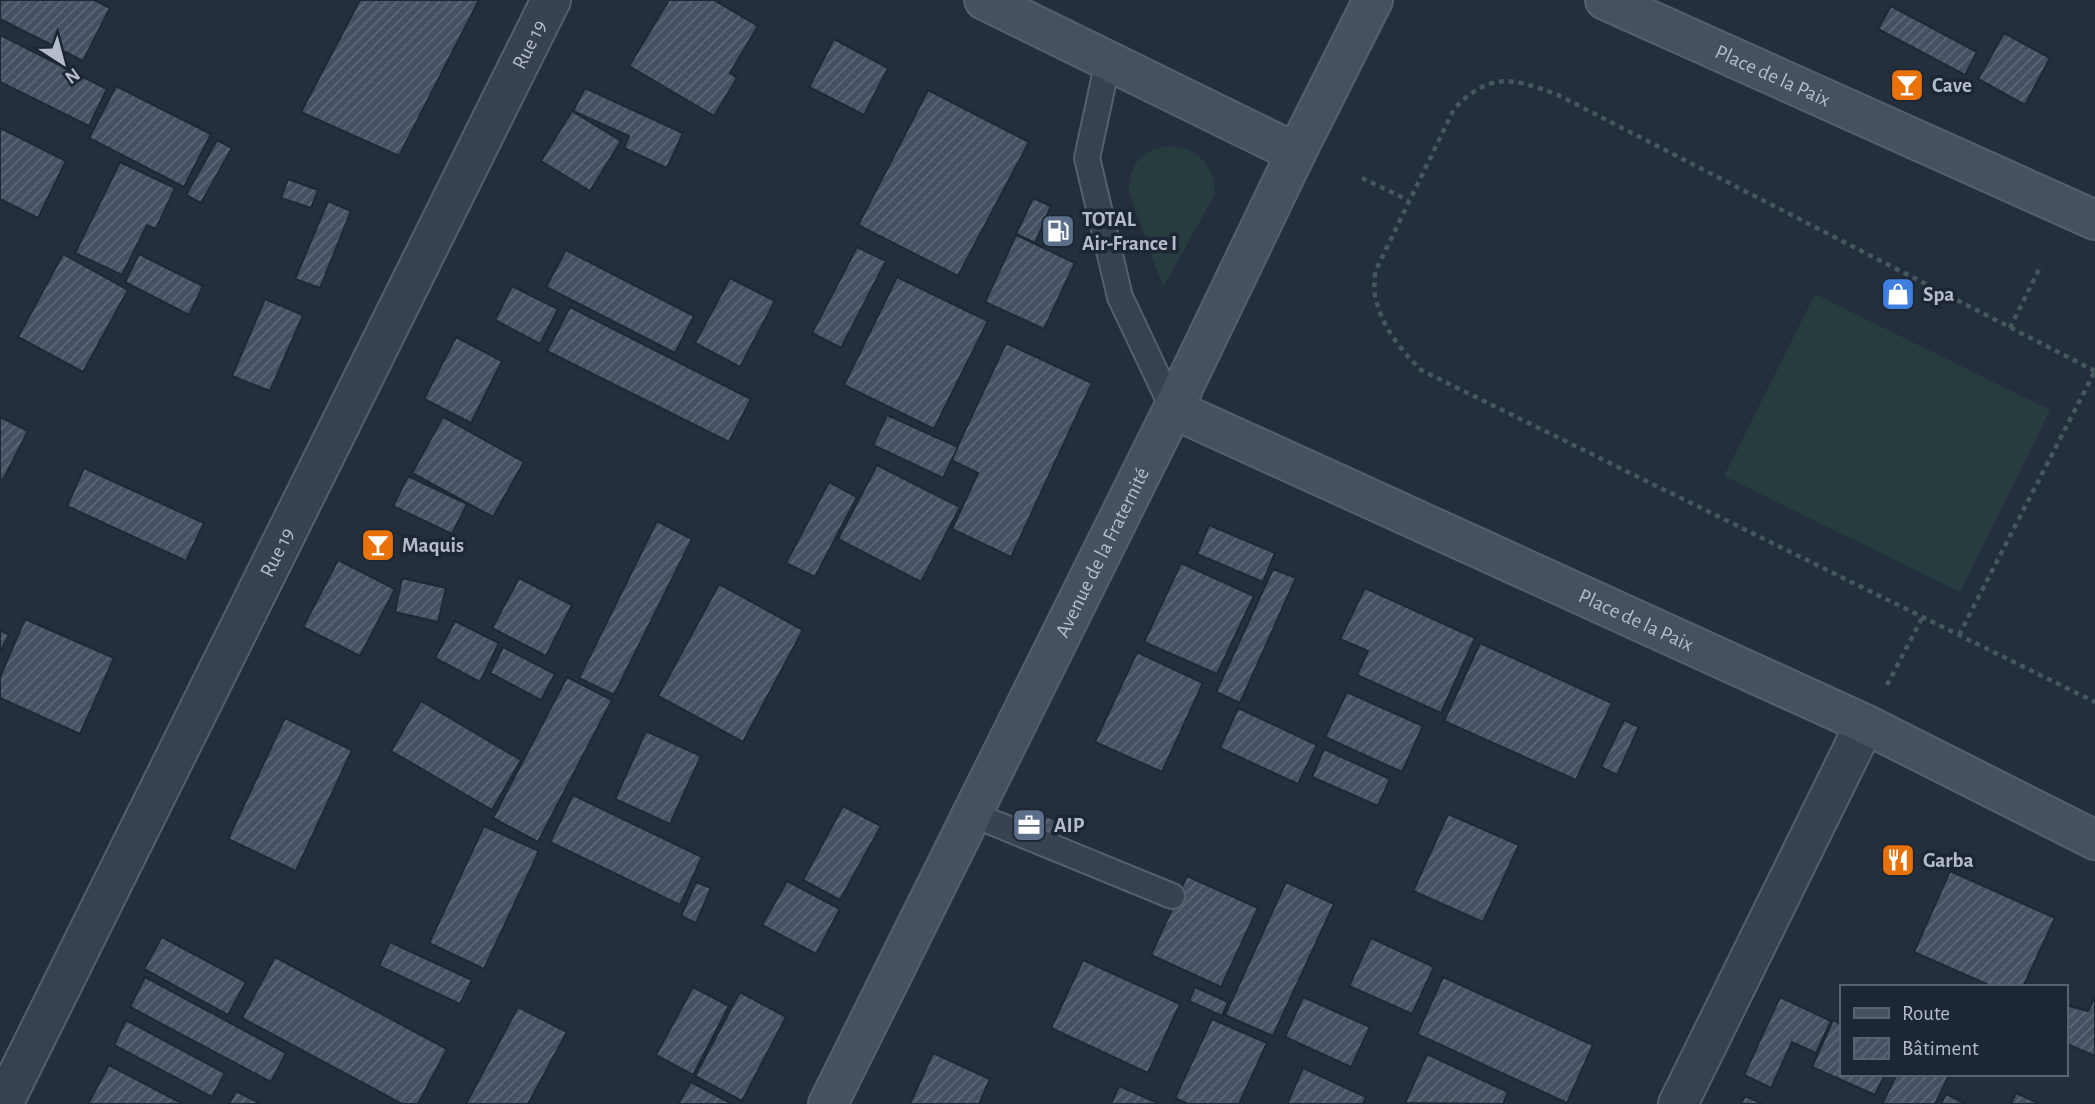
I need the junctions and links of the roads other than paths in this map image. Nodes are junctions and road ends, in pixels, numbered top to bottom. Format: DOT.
graph roads {
  1 [pos="551,0"];
  2 [pos="984,0"];
  3 [pos="1373,0"];
  4 [pos="1605,0"];
  5 [pos="1108,61"];
  6 [pos="1296,153"];
  7 [pos="2095,220"];
  8 [pos="1173,409"];
  9 [pos="1874,709"];
  10 [pos="972,814"];
  11 [pos="2095,840"];
  12 [pos="1172,896"];
  13 [pos="3,1104"];
  14 [pos="828,1104"];
  15 [pos="1678,1104"];
  1 -- 13 [label="street, Rue 19"];
  2 -- 5 [label="main road"];
  3 -- 6 [label="main road, Avenue de la Fraternité"];
  4 -- 7 [label="main road, Place de la Paix"];
  5 -- 6 [label="main road"];
  5 -- 8 [label="lane"];
  6 -- 8 [label="main road, Avenue de la Fraternité"];
  8 -- 9 [label="main road, Place de la Paix"];
  8 -- 10 [label="main road, Avenue de la Fraternité"];
  9 -- 11 [label="main road, Place de la Paix"];
  9 -- 15 [label="street"];
  10 -- 12 [label="lane"];
  10 -- 14 [label="main road, Avenue de la Fraternité"];
}
